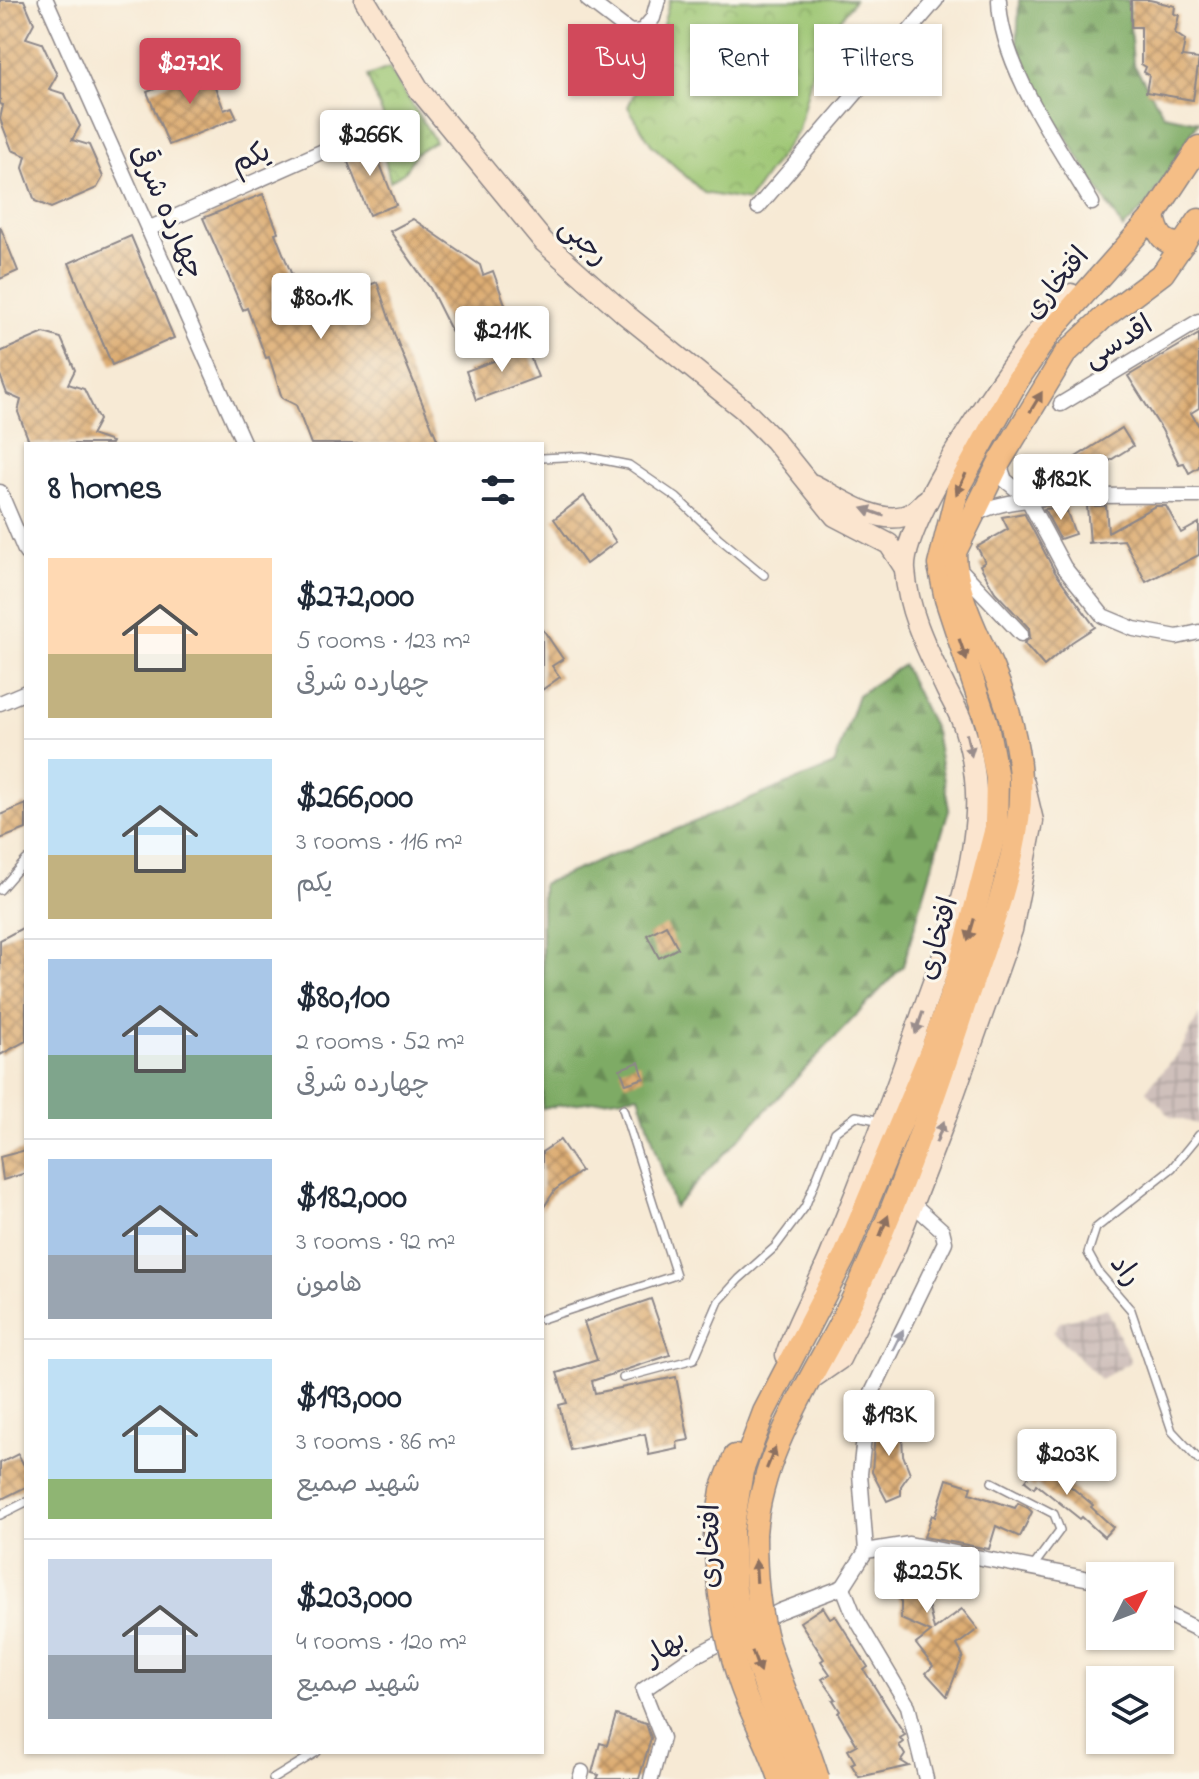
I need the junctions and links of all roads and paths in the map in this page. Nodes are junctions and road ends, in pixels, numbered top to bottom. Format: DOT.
graph roads {
  1 [pos="46,0"];
  2 [pos="365,0"];
  3 [pos="588,0"];
  4 [pos="658,0"];
  5 [pos="936,0"];
  6 [pos="999,0"];
  7 [pos="373,129"];
  8 [pos="1199,147"];
  9 [pos="1092,203"];
  10 [pos="758,207"];
  11 [pos="1154,215"];
  12 [pos="1199,220"];
  13 [pos="148,229"];
  14 [pos="1184,243"];
  15 [pos="1120,252"];
  16 [pos="1199,321"];
  17 [pos="1061,404"];
  18 [pos="243,442"];
  19 [pos="544,458"];
  20 [pos="999,463"];
  21 [pos="809,483"];
  22 [pos="0,492"];
  23 [pos="933,492"];
  24 [pos="1199,496"];
  25 [pos="1027,498"];
  26 [pos="970,519"];
  27 [pos="24,548"];
  28 [pos="955,565"];
  29 [pos="904,567"];
  30 [pos="764,575"];
  31 [pos="1199,632"];
  32 [pos="1021,634"];
  33 [pos="24,693"];
  34 [pos="0,703"];
  35 [pos="1021,768"];
  36 [pos="24,862"];
  37 [pos="0,890"];
  38 [pos="623,1109"];
  39 [pos="884,1122"];
  40 [pos="1199,1135"];
  41 [pos="914,1205"];
  42 [pos="818,1310"];
  43 [pos="544,1318"];
  44 [pos="841,1323"];
  45 [pos="623,1378"];
  46 [pos="780,1378"];
  47 [pos="811,1379"];
  48 [pos="1199,1460"];
  49 [pos="992,1482"];
  50 [pos="24,1503"];
  51 [pos="0,1515"];
  52 [pos="734,1534"];
  53 [pos="866,1551"];
  54 [pos="1032,1568"];
  55 [pos="1086,1578"];
  56 [pos="843,1587"];
  57 [pos="1174,1618"];
  58 [pos="1199,1630"];
  59 [pos="314,1754"];
  60 [pos="273,1779"];
  61 [pos="651,1779"];
  62 [pos="780,1779"];
  63 [pos="800,1779"];
  64 [pos="818,1779"];
  65 [pos="926,1779"];
  1 -- 13 [label="street, چهارده شرقی"];
  2 -- 21 [label="main road, رجبی"];
  3 -- 4 [label="street"];
  5 -- 10 [label="street"];
  6 -- 9 [label="street"];
  7 -- 13 [label="street, یکم"];
  8 -- 11 [label="main road, افتخاری"];
  11 -- 14 [label="main road"];
  11 -- 15 [label="main road, افتخاری"];
  12 -- 14 [label="main road, افتخاری"];
  13 -- 18 [label="street, چهارده شرقی"];
  20 -- 14 [label="main road, افتخاری, one-way"];
  15 -- 23 [label="main road"];
  15 -- 42 [label="main road, افتخاری, one-way"];
  16 -- 17 [label="street, اقدسی"];
  19 -- 30 [label="lane"];
  20 -- 25 [label="street"];
  20 -- 26 [label="main road, افتخاری"];
  23 -- 21 [label="main road, رجبی, one-way"];
  21 -- 29 [label="main road, رجبی"];
  22 -- 27 [label="street"];
  23 -- 29 [label="main road"];
  24 -- 25 [label="street"];
  25 -- 26 [label="street"];
  25 -- 31 [label="street"];
  26 -- 28 [label="main road, افتخاری"];
  28 -- 32 [label="street"];
  28 -- 35 [label="main road, افتخاری"];
  29 -- 39 [label="main road, one-way"];
  33 -- 34 [label="street"];
  41 -- 35 [label="main road, one-way"];
  44 -- 35 [label="main road, افتخاری, one-way"];
  36 -- 37 [label="lane"];
  38 -- 43 [label="lane"];
  39 -- 45 [label="lane"];
  39 -- 46 [label="main road"];
  40 -- 48 [label="lane, راد"];
  41 -- 47 [label="main road"];
  53 -- 41 [label="street, one-way"];
  42 -- 44 [label="main road"];
  42 -- 46 [label="main road, افتخاری"];
  44 -- 47 [label="main road, افتخاری"];
  46 -- 52 [label="main road, افتخاری"];
  52 -- 47 [label="main road, افتخاری, one-way"];
  49 -- 54 [label="lane"];
  50 -- 51 [label="lane"];
  52 -- 62 [label="main road, bridge"];
  52 -- 63 [label="main road, افتخاری, one-way, bridge"];
  64 -- 52 [label="main road, افتخاری, one-way, bridge"];
  53 -- 54 [label="street"];
  53 -- 56 [label="street"];
  54 -- 55 [label="street"];
  56 -- 61 [label="street, بهار"];
  56 -- 65 [label="street"];
  57 -- 58 [label="street"];
  59 -- 60 [label="lane"];
}
